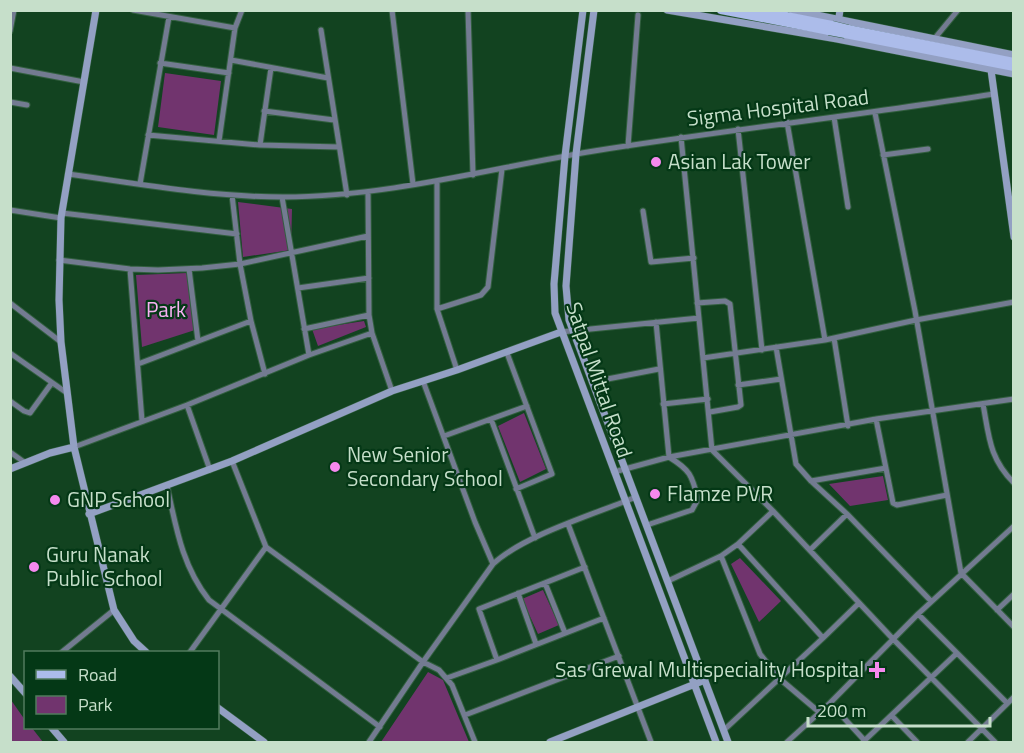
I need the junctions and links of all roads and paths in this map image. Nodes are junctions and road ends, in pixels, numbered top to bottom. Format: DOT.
graph roads {
  1 [pos="14,10"];
  2 [pos="96,10"];
  3 [pos="133,10"];
  4 [pos="242,10"];
  5 [pos="392,10"];
  6 [pos="468,10"];
  7 [pos="583,10"];
  8 [pos="594,10"];
  9 [pos="667,10"];
  10 [pos="721,10"];
  11 [pos="756,10"];
  12 [pos="792,10"];
  13 [pos="840,10"];
  14 [pos="957,10"];
  15 [pos="638,15"];
  16 [pos="169,17"];
  17 [pos="833,25"];
  18 [pos="236,28"];
  19 [pos="321,30"];
  20 [pos="10,31"];
  21 [pos="847,31"];
  22 [pos="935,38"];
  23 [pos="837,39"];
  24 [pos="1014,55"];
  25 [pos="231,60"];
  26 [pos="1014,62"];
  27 [pos="160,63"];
  28 [pos="1014,67"];
  29 [pos="10,68"];
  30 [pos="271,68"];
  31 [pos="991,70"];
  32 [pos="229,73"];
  33 [pos="1014,74"];
  34 [pos="328,78"];
  35 [pos="84,82"];
  36 [pos="994,94"];
  37 [pos="10,102"];
  38 [pos="27,105"];
  39 [pos="264,111"];
  40 [pos="875,113"];
  41 [pos="834,117"];
  42 [pos="334,120"];
  43 [pos="787,122"];
  44 [pos="738,129"];
  45 [pos="148,135"];
  46 [pos="681,137"];
  47 [pos="219,141"];
  48 [pos="260,145"];
  49 [pos="628,146"];
  50 [pos="339,147"];
  51 [pos="928,149"];
  52 [pos="576,154"];
  53 [pos="883,155"];
  54 [pos="566,156"];
  55 [pos="502,169"];
  56 [pos="68,174"];
  57 [pos="473,175"];
  58 [pos="437,181"];
  59 [pos="140,184"];
  60 [pos="413,184"];
  61 [pos="368,192"];
  62 [pos="232,195"];
  63 [pos="347,195"];
  64 [pos="282,197"];
  65 [pos="848,207"];
  66 [pos="10,210"];
  67 [pos="644,211"];
  68 [pos="61,215"];
  69 [pos="237,234"];
  70 [pos="368,236"];
  71 [pos="1014,237"];
  72 [pos="291,252"];
  73 [pos="694,258"];
  74 [pos="59,260"];
  75 [pos="240,264"];
  76 [pos="130,269"];
  77 [pos="189,269"];
  78 [pos="369,278"];
  79 [pos="298,288"];
  80 [pos="1014,302"];
  81 [pos="10,303"];
  82 [pos="698,303"];
  83 [pos="437,309"];
  84 [pos="369,315"];
  85 [pos="699,318"];
  86 [pos="916,320"];
  87 [pos="251,321"];
  88 [pos="656,322"];
  89 [pos="304,329"];
  90 [pos="572,331"];
  91 [pos="561,332"];
  92 [pos="372,333"];
  93 [pos="834,338"];
  94 [pos="825,340"];
  95 [pos="198,341"];
  96 [pos="61,342"];
  97 [pos="776,347"];
  98 [pos="762,350"];
  99 [pos="10,353"];
  100 [pos="507,353"];
  101 [pos="734,354"];
  102 [pos="309,355"];
  103 [pos="704,358"];
  104 [pos="138,364"];
  105 [pos="659,369"];
  106 [pos="457,370"];
  107 [pos="265,374"];
  108 [pos="781,379"];
  109 [pos="423,381"];
  110 [pos="592,382"];
  111 [pos="51,384"];
  112 [pos="738,385"];
  113 [pos="392,391"];
  114 [pos="67,393"];
  115 [pos="708,399"];
  116 [pos="1014,399"];
  117 [pos="10,401"];
  118 [pos="663,404"];
  119 [pos="983,404"];
  120 [pos="187,405"];
  121 [pos="527,406"];
  122 [pos="710,412"];
  123 [pos="932,412"];
  124 [pos="491,419"];
  125 [pos="876,419"];
  126 [pos="142,421"];
  127 [pos="848,426"];
  128 [pos="444,436"];
  129 [pos="791,436"];
  130 [pos="74,447"];
  131 [pos="712,450"];
  132 [pos="10,452"];
  133 [pos="669,457"];
  134 [pos="232,461"];
  135 [pos="24,462"];
  136 [pos="886,468"];
  137 [pos="10,469"];
  138 [pos="625,469"];
  139 [pos="210,470"];
  140 [pos="614,472"];
  141 [pos="811,481"];
  142 [pos="1014,483"];
  143 [pos="167,486"];
  144 [pos="516,489"];
  145 [pos="947,495"];
  146 [pos="636,497"];
  147 [pos="625,502"];
  148 [pos="773,511"];
  149 [pos="89,514"];
  150 [pos="847,514"];
  151 [pos="568,524"];
  152 [pos="647,525"];
  153 [pos="1014,526"];
  154 [pos="535,538"];
  155 [pos="738,544"];
  156 [pos="266,547"];
  157 [pos="810,550"];
  158 [pos="721,556"];
  159 [pos="493,564"];
  160 [pos="585,567"];
  161 [pos="961,573"];
  162 [pos="668,580"];
  163 [pos="545,583"];
  164 [pos="518,593"];
  165 [pos="1014,594"];
  166 [pos="931,601"];
  167 [pos="859,603"];
  168 [pos="114,610"];
  169 [pos="220,610"];
  170 [pos="997,610"];
  171 [pos="918,614"];
  172 [pos="604,618"];
  173 [pos="1014,627"];
  174 [pos="565,633"];
  175 [pos="823,638"];
  176 [pos="893,639"];
  177 [pos="536,644"];
  178 [pos="63,651"];
  179 [pos="145,651"];
  180 [pos="191,651"];
  181 [pos="957,654"];
  182 [pos="619,656"];
  183 [pos="497,660"];
  184 [pos="423,662"];
  185 [pos="10,676"];
  186 [pos="447,678"];
  187 [pos="932,678"];
  188 [pos="780,679"];
  189 [pos="705,680"];
  190 [pos="22,684"];
  191 [pos="693,685"];
  192 [pos="1014,697"];
  193 [pos="830,703"];
  194 [pos="1007,704"];
  195 [pos="637,707"];
  196 [pos="219,709"];
  197 [pos="819,712"];
  198 [pos="465,715"];
  199 [pos="892,716"];
  200 [pos="380,727"];
  201 [pos="53,729"];
  202 [pos="982,729"];
  203 [pos="724,730"];
  204 [pos="64,742"];
  205 [pos="264,742"];
  206 [pos="369,742"];
  207 [pos="475,742"];
  208 [pos="550,742"];
  209 [pos="651,742"];
  210 [pos="716,742"];
  211 [pos="728,742"];
  212 [pos="787,742"];
  213 [pos="865,742"];
  214 [pos="917,742"];
  215 [pos="968,742"];
  216 [pos="995,742"];
  1 -- 20 [label="street"];
  2 -- 35 [label="street"];
  3 -- 16 [label="street"];
  4 -- 18 [label="street"];
  5 -- 60 [label="street"];
  6 -- 57 [label="street"];
  7 -- 54 [label="street, Satpal Mittal Road"];
  8 -- 52 [label="street, Satpal Mittal Road"];
  9 -- 23 [label="street"];
  10 -- 17 [label="main road"];
  11 -- 17 [label="main road"];
  12 -- 17 [label="street"];
  13 -- 17 [label="street"];
  14 -- 22 [label="street"];
  15 -- 49 [label="street"];
  16 -- 18 [label="street"];
  16 -- 27 [label="street"];
  17 -- 21 [label="main road, bridge"];
  17 -- 22 [label="street"];
  17 -- 23 [label="street"];
  18 -- 25 [label="street"];
  19 -- 34 [label="street"];
  21 -- 26 [label="main road"];
  21 -- 28 [label="main road"];
  22 -- 24 [label="street"];
  23 -- 31 [label="street"];
  25 -- 30 [label="street"];
  25 -- 32 [label="street"];
  27 -- 32 [label="street"];
  27 -- 45 [label="street"];
  29 -- 35 [label="street"];
  30 -- 34 [label="street"];
  30 -- 39 [label="street"];
  31 -- 33 [label="street"];
  31 -- 36 [label="street"];
  32 -- 47 [label="street"];
  34 -- 42 [label="street"];
  35 -- 56 [label="street"];
  36 -- 40 [label="street, Sigma Hospital Road"];
  36 -- 71 [label="street"];
  37 -- 38 [label="street"];
  39 -- 42 [label="street"];
  39 -- 48 [label="street"];
  40 -- 41 [label="street, Sigma Hospital Road"];
  40 -- 53 [label="street"];
  41 -- 43 [label="street, Sigma Hospital Road"];
  41 -- 65 [label="street"];
  42 -- 50 [label="street"];
  43 -- 44 [label="street, Sigma Hospital Road"];
  43 -- 94 [label="street"];
  44 -- 46 [label="street, Sigma Hospital Road"];
  44 -- 98 [label="street"];
  45 -- 47 [label="street"];
  45 -- 59 [label="street"];
  46 -- 49 [label="street, Sigma Hospital Road"];
  46 -- 73 [label="street"];
  47 -- 48 [label="street"];
  48 -- 50 [label="street"];
  49 -- 52 [label="street, Sigma Hospital Road"];
  50 -- 63 [label="street"];
  51 -- 53 [label="street"];
  52 -- 54 [label="street, Sigma Hospital Road"];
  52 -- 90 [label="street, Satpal Mittal Road"];
  53 -- 86 [label="street"];
  54 -- 55 [label="street, Sigma Hospital Road"];
  54 -- 91 [label="street, Satpal Mittal Road"];
  55 -- 57 [label="street, Sigma Hospital Road"];
  55 -- 83 [label="street"];
  56 -- 59 [label="street, Sigma Hospital Road"];
  56 -- 68 [label="street"];
  57 -- 58 [label="street, Sigma Hospital Road"];
  58 -- 60 [label="street, Sigma Hospital Road"];
  58 -- 83 [label="street"];
  59 -- 62 [label="street, Sigma Hospital Road"];
  60 -- 61 [label="street, Sigma Hospital Road"];
  61 -- 63 [label="street, Sigma Hospital Road"];
  61 -- 70 [label="street"];
  62 -- 64 [label="street, Sigma Hospital Road"];
  62 -- 69 [label="street"];
  63 -- 64 [label="street, Sigma Hospital Road"];
  64 -- 72 [label="street"];
  66 -- 68 [label="street"];
  67 -- 73 [label="street"];
  68 -- 69 [label="street"];
  68 -- 74 [label="street"];
  69 -- 75 [label="street"];
  70 -- 72 [label="street"];
  70 -- 78 [label="street"];
  72 -- 75 [label="street"];
  72 -- 79 [label="street"];
  73 -- 82 [label="street"];
  74 -- 76 [label="street"];
  74 -- 96 [label="street"];
  75 -- 77 [label="street"];
  75 -- 87 [label="street"];
  76 -- 77 [label="street"];
  76 -- 104 [label="street"];
  77 -- 95 [label="street"];
  78 -- 79 [label="street"];
  78 -- 84 [label="street"];
  79 -- 89 [label="street"];
  80 -- 86 [label="street"];
  81 -- 96 [label="street"];
  82 -- 85 [label="street"];
  82 -- 101 [label="street"];
  83 -- 106 [label="street"];
  84 -- 89 [label="street"];
  84 -- 92 [label="street"];
  85 -- 88 [label="street"];
  85 -- 103 [label="street"];
  86 -- 93 [label="street"];
  86 -- 123 [label="street"];
  87 -- 95 [label="street"];
  87 -- 107 [label="street"];
  88 -- 90 [label="street"];
  88 -- 105 [label="street"];
  89 -- 102 [label="street"];
  90 -- 91 [label="street"];
  90 -- 110 [label="street, Satpal Mittal Road"];
  91 -- 100 [label="street"];
  91 -- 140 [label="street, Satpal Mittal Road"];
  92 -- 102 [label="street"];
  92 -- 113 [label="street"];
  93 -- 94 [label="street"];
  93 -- 127 [label="street"];
  94 -- 97 [label="street"];
  95 -- 104 [label="street"];
  96 -- 114 [label="street"];
  97 -- 98 [label="street"];
  97 -- 108 [label="street"];
  98 -- 101 [label="street"];
  99 -- 111 [label="street"];
  100 -- 106 [label="street"];
  100 -- 121 [label="street"];
  101 -- 103 [label="street"];
  101 -- 112 [label="street"];
  102 -- 107 [label="street"];
  103 -- 115 [label="street"];
  104 -- 126 [label="street"];
  105 -- 110 [label="street"];
  105 -- 118 [label="street"];
  106 -- 109 [label="street"];
  107 -- 120 [label="street"];
  108 -- 112 [label="street"];
  108 -- 129 [label="street"];
  109 -- 113 [label="street"];
  109 -- 128 [label="street"];
  110 -- 138 [label="street, Satpal Mittal Road"];
  111 -- 114 [label="street"];
  111 -- 117 [label="street"];
  112 -- 122 [label="street"];
  113 -- 134 [label="street"];
  114 -- 130 [label="street"];
  115 -- 118 [label="street"];
  115 -- 122 [label="street"];
  116 -- 119 [label="street"];
  118 -- 133 [label="street"];
  119 -- 123 [label="street"];
  119 -- 142 [label="street"];
  120 -- 126 [label="street"];
  120 -- 139 [label="street"];
  121 -- 124 [label="street"];
  121 -- 144 [label="street"];
  122 -- 131 [label="street"];
  123 -- 125 [label="street"];
  123 -- 145 [label="street"];
  124 -- 128 [label="street"];
  124 -- 144 [label="street"];
  125 -- 127 [label="street"];
  125 -- 136 [label="street"];
  126 -- 130 [label="street"];
  127 -- 129 [label="street"];
  128 -- 159 [label="street"];
  129 -- 131 [label="street"];
  129 -- 141 [label="street"];
  130 -- 135 [label="street"];
  130 -- 149 [label="street"];
  131 -- 133 [label="street"];
  131 -- 148 [label="street"];
  132 -- 135 [label="street"];
  133 -- 138 [label="street"];
  133 -- 152 [label="street"];
  134 -- 139 [label="street"];
  134 -- 156 [label="street"];
  135 -- 137 [label="street"];
  136 -- 141 [label="street"];
  136 -- 145 [label="street"];
  138 -- 140 [label="street"];
  138 -- 146 [label="street, Satpal Mittal Road"];
  139 -- 143 [label="street"];
  140 -- 147 [label="street, Satpal Mittal Road"];
  141 -- 150 [label="street"];
  143 -- 149 [label="street"];
  143 -- 169 [label="street"];
  144 -- 154 [label="street"];
  145 -- 161 [label="street"];
  146 -- 147 [label="street"];
  146 -- 152 [label="street, Satpal Mittal Road"];
  147 -- 151 [label="street"];
  147 -- 191 [label="street, Satpal Mittal Road"];
  148 -- 155 [label="street"];
  148 -- 157 [label="street"];
  149 -- 168 [label="street"];
  150 -- 157 [label="street"];
  150 -- 166 [label="street"];
  151 -- 154 [label="street"];
  151 -- 160 [label="street"];
  152 -- 162 [label="street, Satpal Mittal Road"];
  153 -- 161 [label="street"];
  154 -- 159 [label="street"];
  155 -- 158 [label="street"];
  155 -- 175 [label="street"];
  156 -- 169 [label="street"];
  156 -- 184 [label="street"];
  157 -- 167 [label="street"];
  158 -- 162 [label="street"];
  158 -- 188 [label="street"];
  159 -- 184 [label="street"];
  160 -- 163 [label="street"];
  160 -- 172 [label="street"];
  161 -- 166 [label="street"];
  161 -- 170 [label="street"];
  162 -- 189 [label="street, Satpal Mittal Road"];
  163 -- 164 [label="street"];
  163 -- 174 [label="street"];
  164 -- 177 [label="street"];
  164 -- 183 [label="street"];
  165 -- 170 [label="street"];
  166 -- 171 [label="street"];
  167 -- 175 [label="street"];
  167 -- 176 [label="street"];
  168 -- 178 [label="street"];
  168 -- 179 [label="street"];
  169 -- 180 [label="street"];
  169 -- 200 [label="street"];
  170 -- 173 [label="street"];
  171 -- 176 [label="street"];
  171 -- 181 [label="street"];
  172 -- 174 [label="street"];
  172 -- 182 [label="street"];
  174 -- 177 [label="street"];
  175 -- 188 [label="street"];
  176 -- 187 [label="street"];
  176 -- 193 [label="street"];
  177 -- 183 [label="street"];
  181 -- 187 [label="street"];
  181 -- 194 [label="street"];
  182 -- 195 [label="street"];
  182 -- 198 [label="street"];
  183 -- 186 [label="street"];
  184 -- 186 [label="street"];
  184 -- 200 [label="street"];
  185 -- 190 [label="street"];
  186 -- 198 [label="street"];
  187 -- 199 [label="street"];
  187 -- 202 [label="street"];
  188 -- 197 [label="street"];
  188 -- 203 [label="street"];
  189 -- 191 [label="street"];
  189 -- 203 [label="street, Satpal Mittal Road"];
  191 -- 195 [label="street"];
  191 -- 210 [label="street, Satpal Mittal Road"];
  192 -- 194 [label="street"];
  193 -- 197 [label="street"];
  193 -- 213 [label="street"];
  194 -- 202 [label="street"];
  195 -- 208 [label="street"];
  195 -- 209 [label="street"];
  196 -- 205 [label="street"];
  197 -- 212 [label="street"];
  198 -- 207 [label="street"];
  199 -- 213 [label="street"];
  199 -- 214 [label="street"];
  200 -- 206 [label="street"];
  201 -- 204 [label="street"];
  202 -- 215 [label="street"];
  202 -- 216 [label="street"];
  203 -- 211 [label="street, Satpal Mittal Road"];
}
